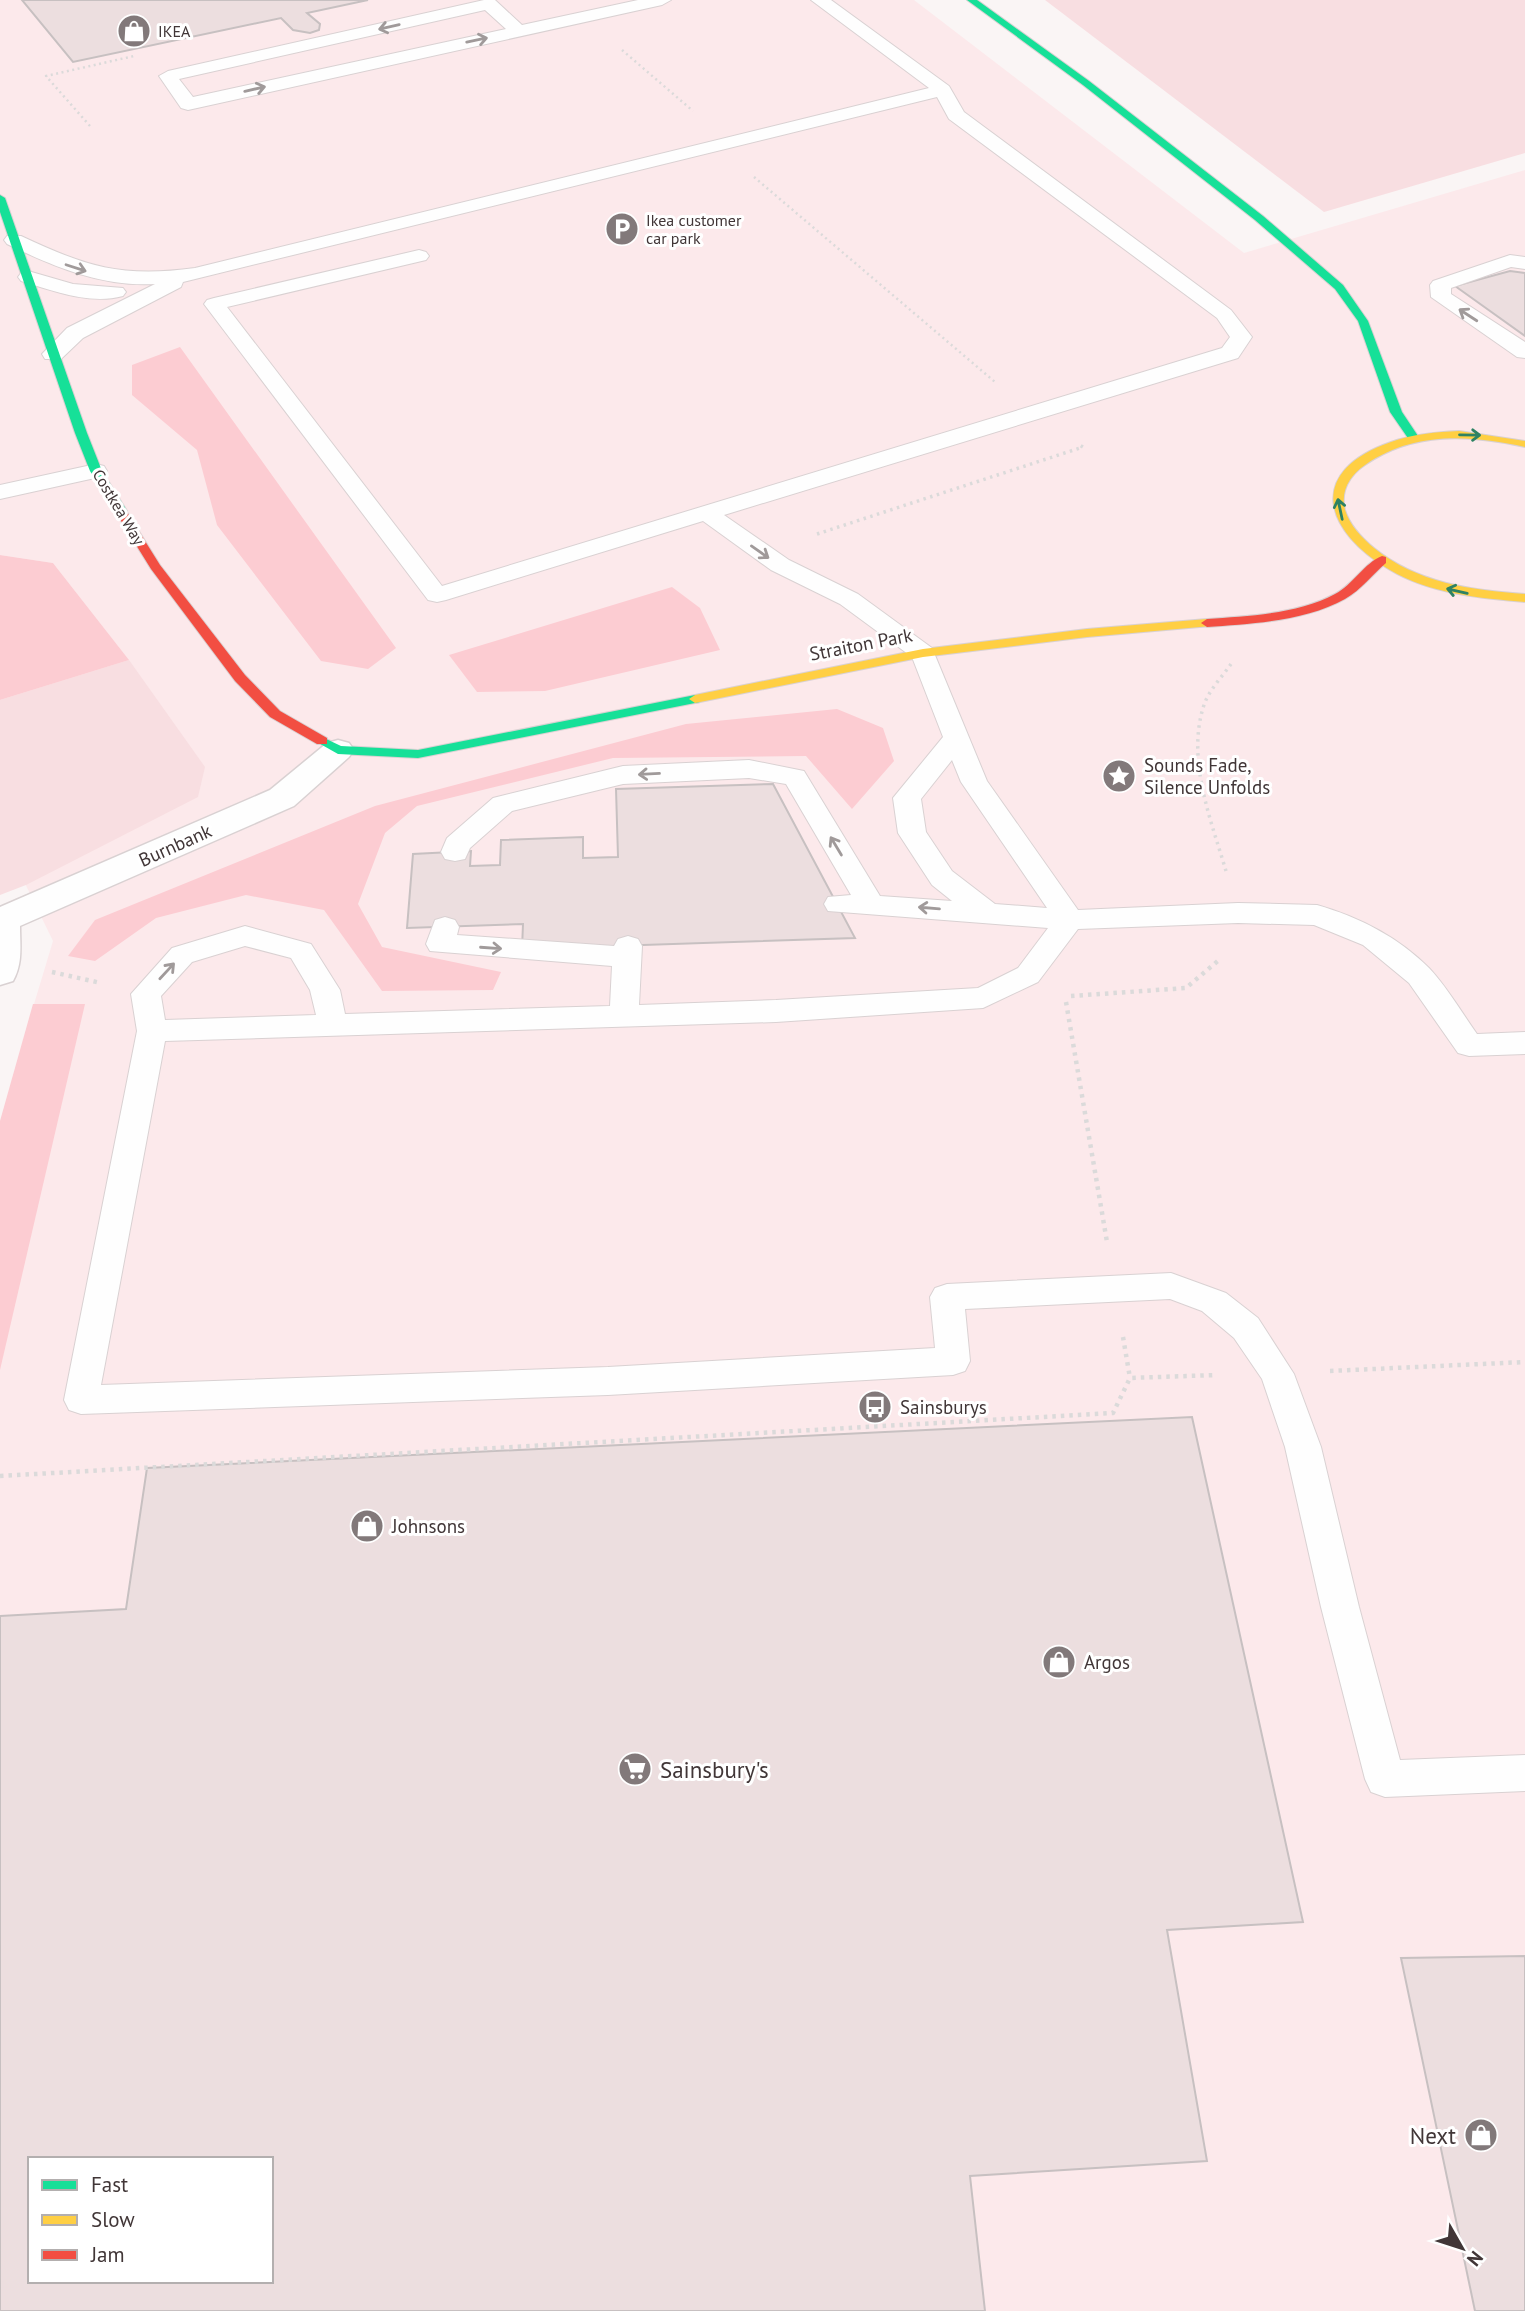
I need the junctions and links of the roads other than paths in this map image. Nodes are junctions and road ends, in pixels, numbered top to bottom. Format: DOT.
graph roads {
  1 [pos="662,0"];
  2 [pos="820,0"];
  3 [pos="971,0"];
  4 [pos="518,31"];
  5 [pos="943,90"];
  6 [pos="0,198"];
  7 [pos="14,240"];
  8 [pos="419,256"];
  9 [pos="1525,263"];
  10 [pos="195,274"];
  11 [pos="28,277"];
  12 [pos="162,289"];
  13 [pos="1525,352"];
  14 [pos="53,354"];
  15 [pos="1414,439"];
  16 [pos="1525,444"];
  17 [pos="96,471"];
  18 [pos="0,492"];
  19 [pos="705,512"];
  20 [pos="1382,560"];
  21 [pos="1525,598"];
  22 [pos="923,653"];
  23 [pos="956,738"];
  24 [pos="338,750"];
  25 [pos="455,852"];
  26 [pos="838,904"];
  27 [pos="871,905"];
  28 [pos="986,912"];
  29 [pos="1070,920"];
  30 [pos="1,921"];
  31 [pos="445,927"];
  32 [pos="1,966"];
  33 [pos="624,1014"];
  34 [pos="333,1025"];
  35 [pos="152,1031"];
  36 [pos="1525,1043"];
  37 [pos="1525,1773"];
  1 -- 4 [label="lane"];
  2 -- 5 [label="lane"];
  3 -- 15 [label="street"];
  4 -- 4 [label="lane, one-way"];
  5 -- 10 [label="lane"];
  5 -- 19 [label="lane"];
  6 -- 7 [label="street, Costkea Way"];
  7 -- 10 [label="lane, one-way"];
  7 -- 11 [label="street, Costkea Way"];
  8 -- 19 [label="lane"];
  13 -- 9 [label="lane, one-way"];
  10 -- 12 [label="lane"];
  11 -- 12 [label="lane"];
  11 -- 14 [label="street, Costkea Way"];
  12 -- 14 [label="lane"];
  14 -- 17 [label="street, Costkea Way"];
  15 -- 16 [label="street, one-way"];
  20 -- 15 [label="street, one-way"];
  17 -- 18 [label="lane"];
  17 -- 24 [label="street, Costkea Way"];
  19 -- 22 [label="lane, one-way"];
  21 -- 20 [label="street, one-way"];
  20 -- 22 [label="street, Straiton Park"];
  22 -- 23 [label="lane"];
  22 -- 24 [label="street, Straiton Park"];
  23 -- 28 [label="lane"];
  23 -- 29 [label="lane"];
  24 -- 30 [label="street, Burnbank"];
  27 -- 25 [label="lane, one-way"];
  26 -- 27 [label="lane"];
  28 -- 27 [label="lane, one-way"];
  28 -- 29 [label="lane"];
  29 -- 33 [label="lane"];
  29 -- 36 [label="lane"];
  30 -- 32 [label="street"];
  31 -- 33 [label="lane, one-way"];
  33 -- 34 [label="lane"];
  34 -- 35 [label="lane"];
  35 -- 34 [label="lane, one-way"];
  35 -- 37 [label="lane"];
}
